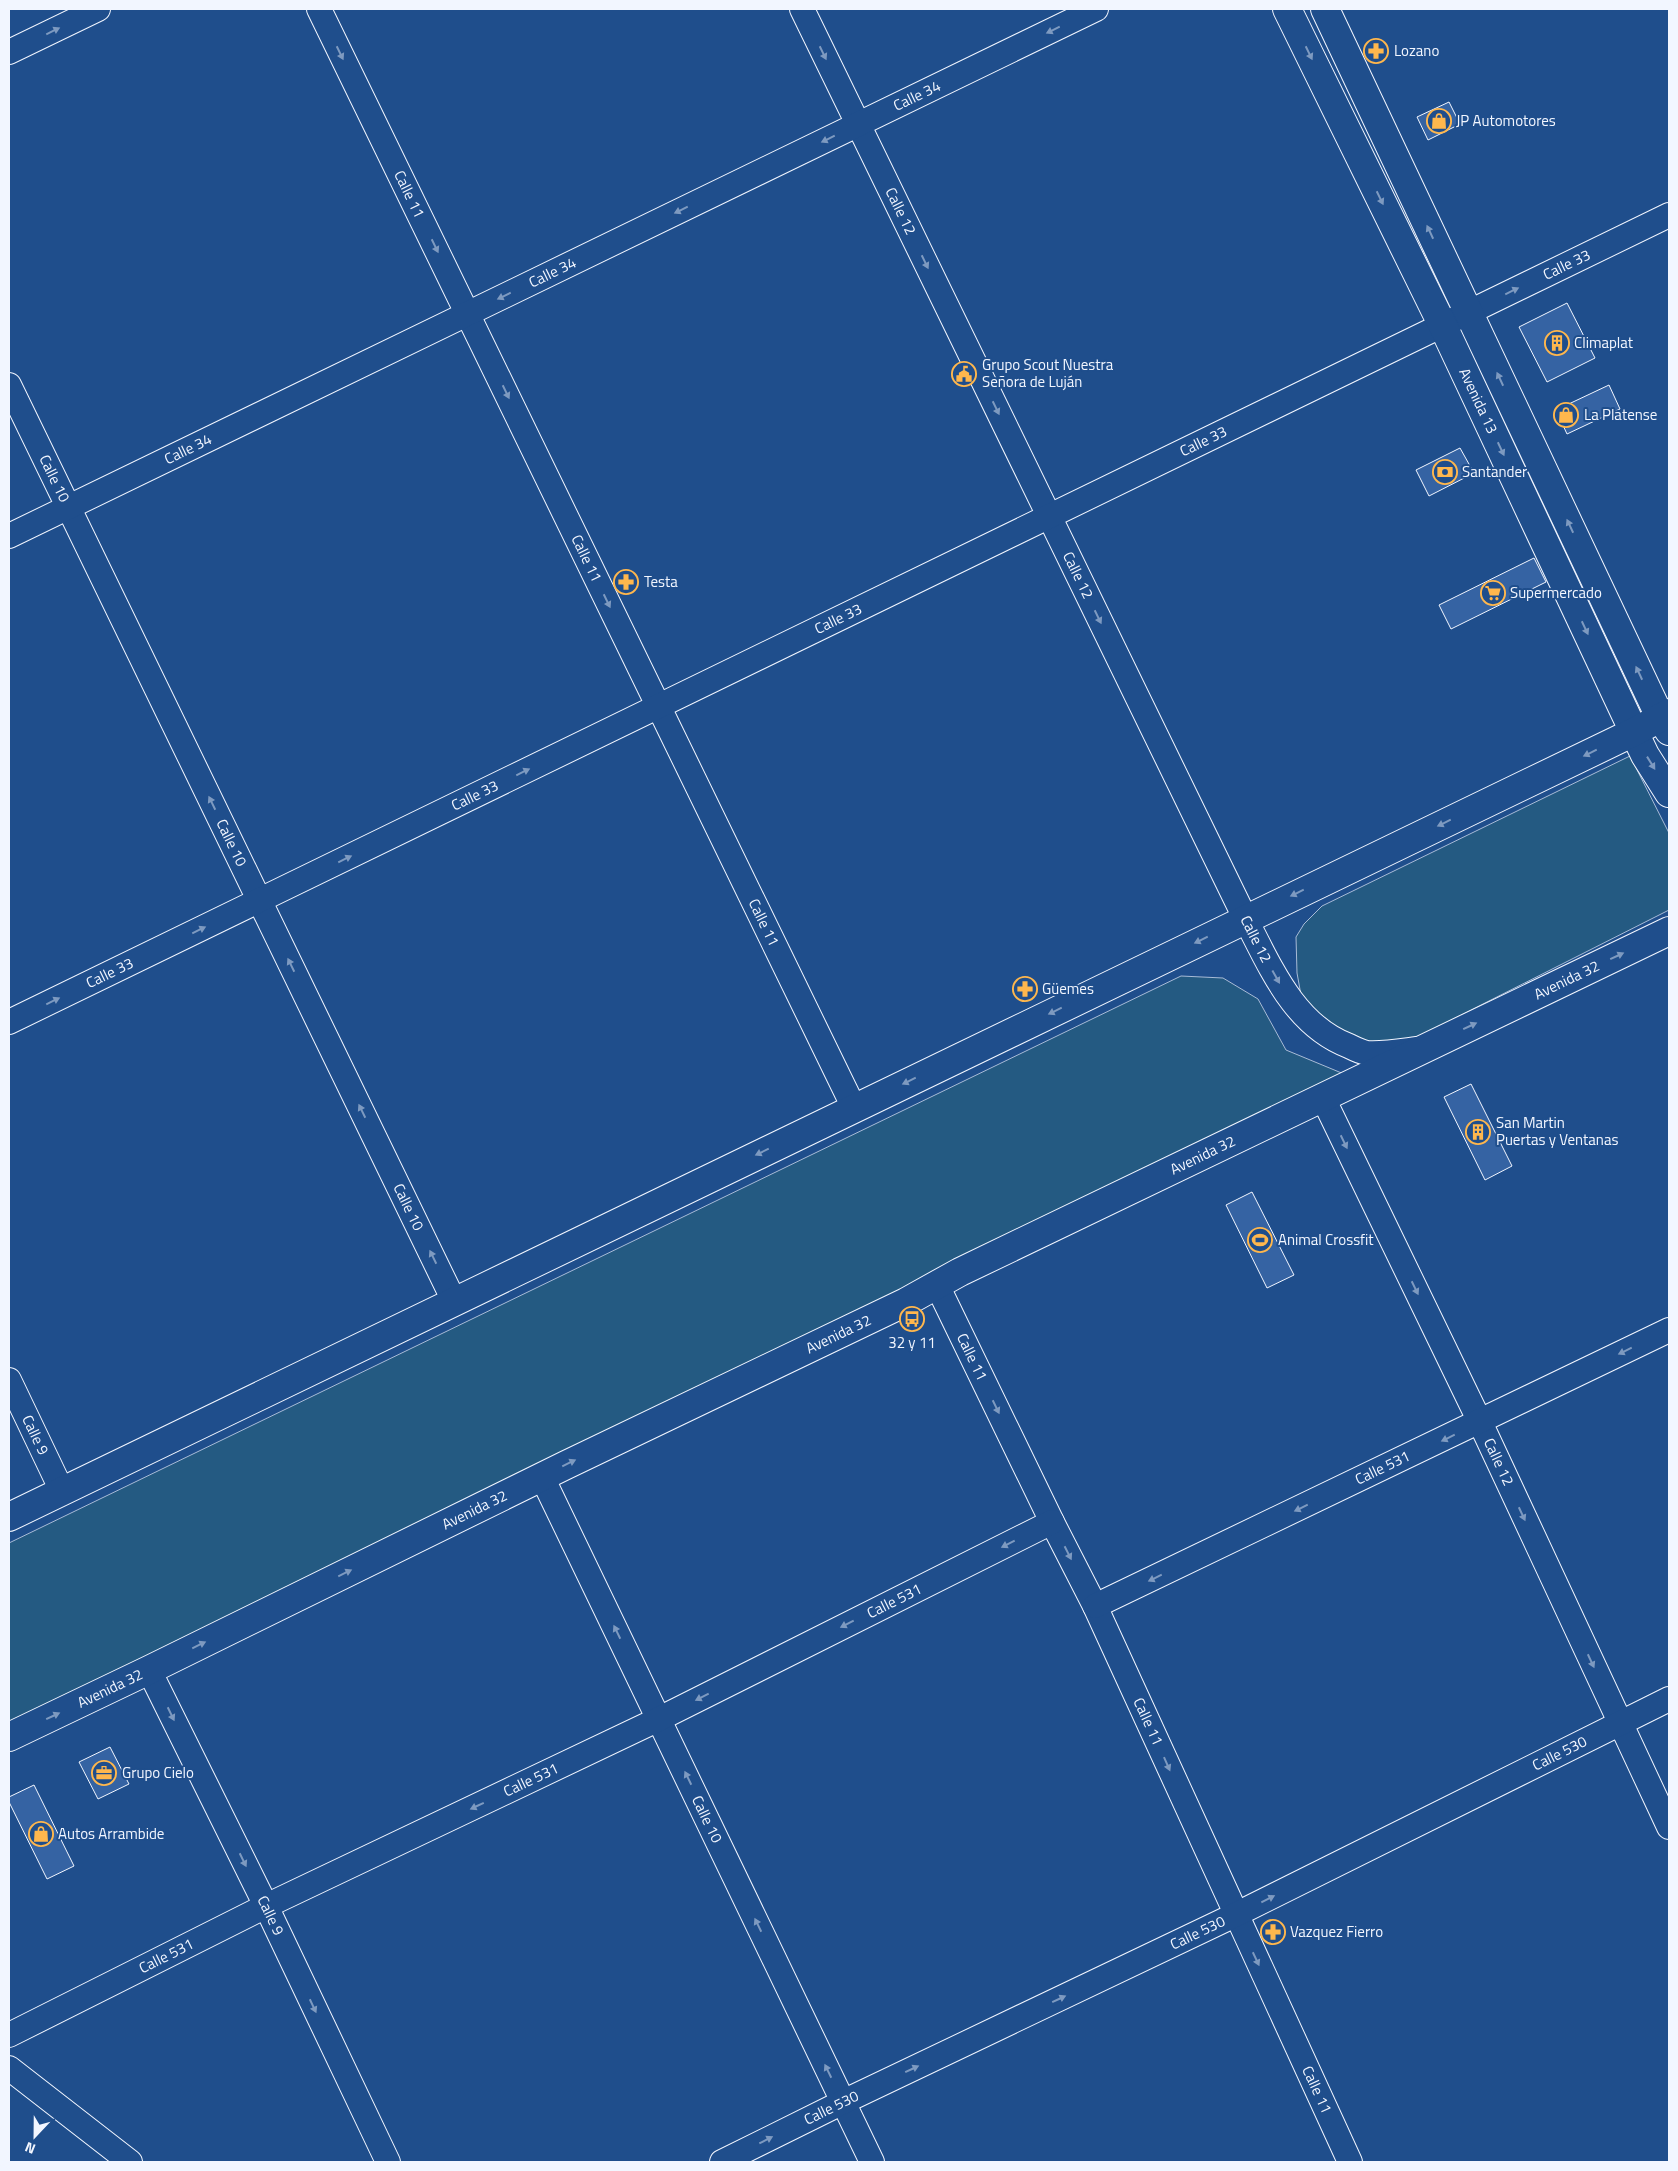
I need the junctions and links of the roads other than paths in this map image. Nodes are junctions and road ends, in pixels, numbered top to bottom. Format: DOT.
graph roads {
  1 [pos="98,9"];
  2 [pos="319,9"];
  3 [pos="802,9"];
  4 [pos="1096,9"];
  5 [pos="1288,9"];
  6 [pos="1325,9"];
  7 [pos="9,52"];
  8 [pos="858,124"];
  9 [pos="1669,215"];
  10 [pos="1468,312"];
  11 [pos="468,314"];
  12 [pos="1443,326"];
  13 [pos="9,385"];
  14 [pos="68,508"];
  15 [pos="1049,517"];
  16 [pos="9,536"];
  17 [pos="659,706"];
  18 [pos="1666,720"];
  19 [pos="1634,732"];
  20 [pos="1669,793"];
  21 [pos="260,900"];
  22 [pos="1245,918"];
  23 [pos="1669,931"];
  24 [pos="9,1022"];
  25 [pos="1426,1047"];
  26 [pos="1323,1098"];
  27 [pos="854,1108"];
  28 [pos="937,1285"];
  29 [pos="454,1301"];
  30 [pos="1669,1330"];
  31 [pos="9,1380"];
  32 [pos="1480,1422"];
  33 [pos="542,1477"];
  34 [pos="62,1491"];
  35 [pos="9,1517"];
  36 [pos="1052,1522"];
  37 [pos="1096,1606"];
  38 [pos="149,1670"];
  39 [pos="1669,1700"];
  40 [pos="659,1719"];
  41 [pos="1620,1723"];
  42 [pos="9,1738"];
  43 [pos="1669,1827"];
  44 [pos="266,1906"];
  45 [pos="1235,1915"];
  46 [pos="9,2035"];
  47 [pos="9,2068"];
  48 [pos="843,2102"];
  49 [pos="130,2162"];
  50 [pos="388,2162"];
  51 [pos="722,2162"];
  52 [pos="872,2162"];
  53 [pos="1350,2162"];
  7 -- 1 [label="street, one-way"];
  2 -- 11 [label="street, Calle 11, one-way"];
  3 -- 8 [label="street, Calle 12, one-way"];
  4 -- 8 [label="street, Calle 34, one-way"];
  5 -- 12 [label="main road, Avenida 13, one-way"];
  10 -- 6 [label="main road, Avenida 13, one-way"];
  8 -- 11 [label="street, Calle 34, one-way"];
  8 -- 15 [label="street, Calle 12, one-way"];
  10 -- 9 [label="street, Calle 33, one-way"];
  10 -- 12 [label="street, Calle 33"];
  18 -- 10 [label="main road, Avenida 13, one-way"];
  11 -- 14 [label="street, Calle 34"];
  11 -- 17 [label="street, Calle 11, one-way"];
  12 -- 15 [label="street, Calle 33"];
  12 -- 19 [label="main road, Avenida 13, one-way"];
  13 -- 14 [label="street, Calle 10"];
  14 -- 16 [label="street, Calle 34"];
  21 -- 14 [label="street, Calle 10, one-way"];
  15 -- 17 [label="street, Calle 33"];
  15 -- 22 [label="street, Calle 12, one-way"];
  21 -- 17 [label="street, Calle 33, one-way"];
  17 -- 27 [label="street, Calle 11"];
  18 -- 19 [label="main road"];
  19 -- 20 [label="main road, Avenida 13, one-way"];
  19 -- 22 [label="main road, one-way"];
  24 -- 21 [label="street, Calle 33, one-way"];
  29 -- 21 [label="street, Calle 10, one-way"];
  22 -- 25 [label="street, Calle 12, one-way"];
  22 -- 27 [label="main road, one-way"];
  25 -- 23 [label="main road, Avenida 32, one-way"];
  25 -- 26 [label="main road, Avenida 32"];
  26 -- 28 [label="main road, Avenida 32"];
  26 -- 32 [label="street, Calle 12, one-way"];
  27 -- 29 [label="main road, one-way"];
  33 -- 28 [label="main road, Avenida 32, one-way"];
  28 -- 36 [label="street, Calle 11, one-way"];
  29 -- 34 [label="main road"];
  30 -- 32 [label="street, Calle 531, one-way"];
  31 -- 34 [label="street, Calle 9"];
  32 -- 37 [label="street, Calle 531, one-way"];
  32 -- 41 [label="street, Calle 12, one-way"];
  38 -- 33 [label="main road, Avenida 32, one-way"];
  40 -- 33 [label="street, Calle 10, one-way"];
  34 -- 35 [label="main road"];
  36 -- 37 [label="street, Calle 11, one-way"];
  36 -- 40 [label="street, Calle 531, one-way"];
  37 -- 45 [label="street, Calle 11, one-way"];
  42 -- 38 [label="main road, Avenida 32, one-way"];
  38 -- 44 [label="street, Calle 9, one-way"];
  39 -- 41 [label="street, Calle 530"];
  40 -- 44 [label="street, Calle 531, one-way"];
  48 -- 40 [label="street, Calle 10, one-way"];
  41 -- 43 [label="street, Calle 12"];
  45 -- 41 [label="street, Calle 530, one-way"];
  44 -- 46 [label="street, Calle 531"];
  44 -- 50 [label="street, Calle 9, one-way"];
  48 -- 45 [label="street, Calle 530, one-way"];
  45 -- 53 [label="street, Calle 11, one-way"];
  47 -- 49 [label="street"];
  51 -- 48 [label="street, Calle 530, one-way"];
  48 -- 52 [label="street, Calle 10"];
}
